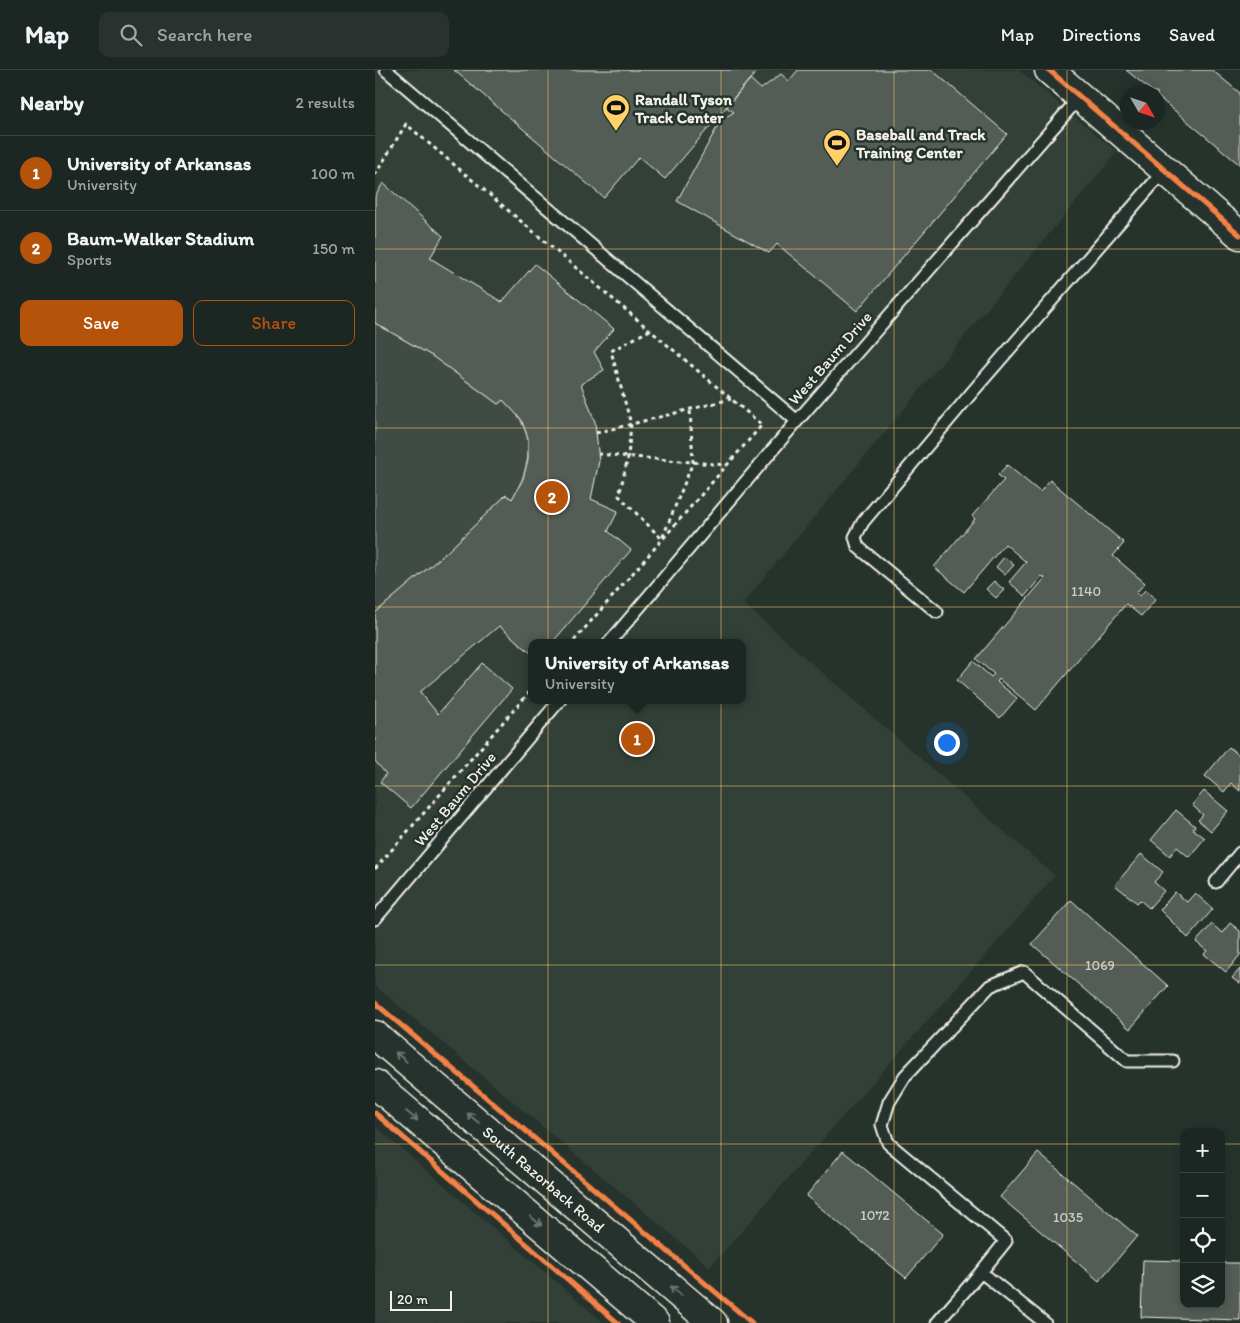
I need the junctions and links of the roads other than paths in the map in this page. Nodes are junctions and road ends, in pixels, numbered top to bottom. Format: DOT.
graph roads {
  1 [pos="387,70"];
  2 [pos="1055,72"];
  3 [pos="1079,98"];
  4 [pos="1164,171"];
  5 [pos="1240,235"];
  6 [pos="797,421"];
  7 [pos="937,612"];
  8 [pos="612,639"];
  9 [pos="558,704"];
  10 [pos="1240,854"];
  11 [pos="1216,882"];
  12 [pos="375,919"];
  13 [pos="375,1035"];
  14 [pos="1173,1061"];
  15 [pos="375,1084"];
  16 [pos="981,1272"];
  17 [pos="655,1323"];
  18 [pos="713,1323"];
  19 [pos="937,1323"];
  20 [pos="1045,1323"];
  1 -- 6 [label="lane"];
  2 -- 3 [label="main road"];
  3 -- 4 [label="main road"];
  3 -- 6 [label="lane, West Baum Drive"];
  4 -- 5 [label="main road"];
  4 -- 7 [label="lane"];
  6 -- 8 [label="lane, West Baum Drive"];
  9 -- 12 [label="lane, West Baum Drive"];
  10 -- 11 [label="lane"];
  18 -- 13 [label="main road, South Razorback Road, one-way"];
  14 -- 16 [label="lane"];
  15 -- 17 [label="main road, one-way"];
  16 -- 19 [label="lane"];
  16 -- 20 [label="lane"];
}
